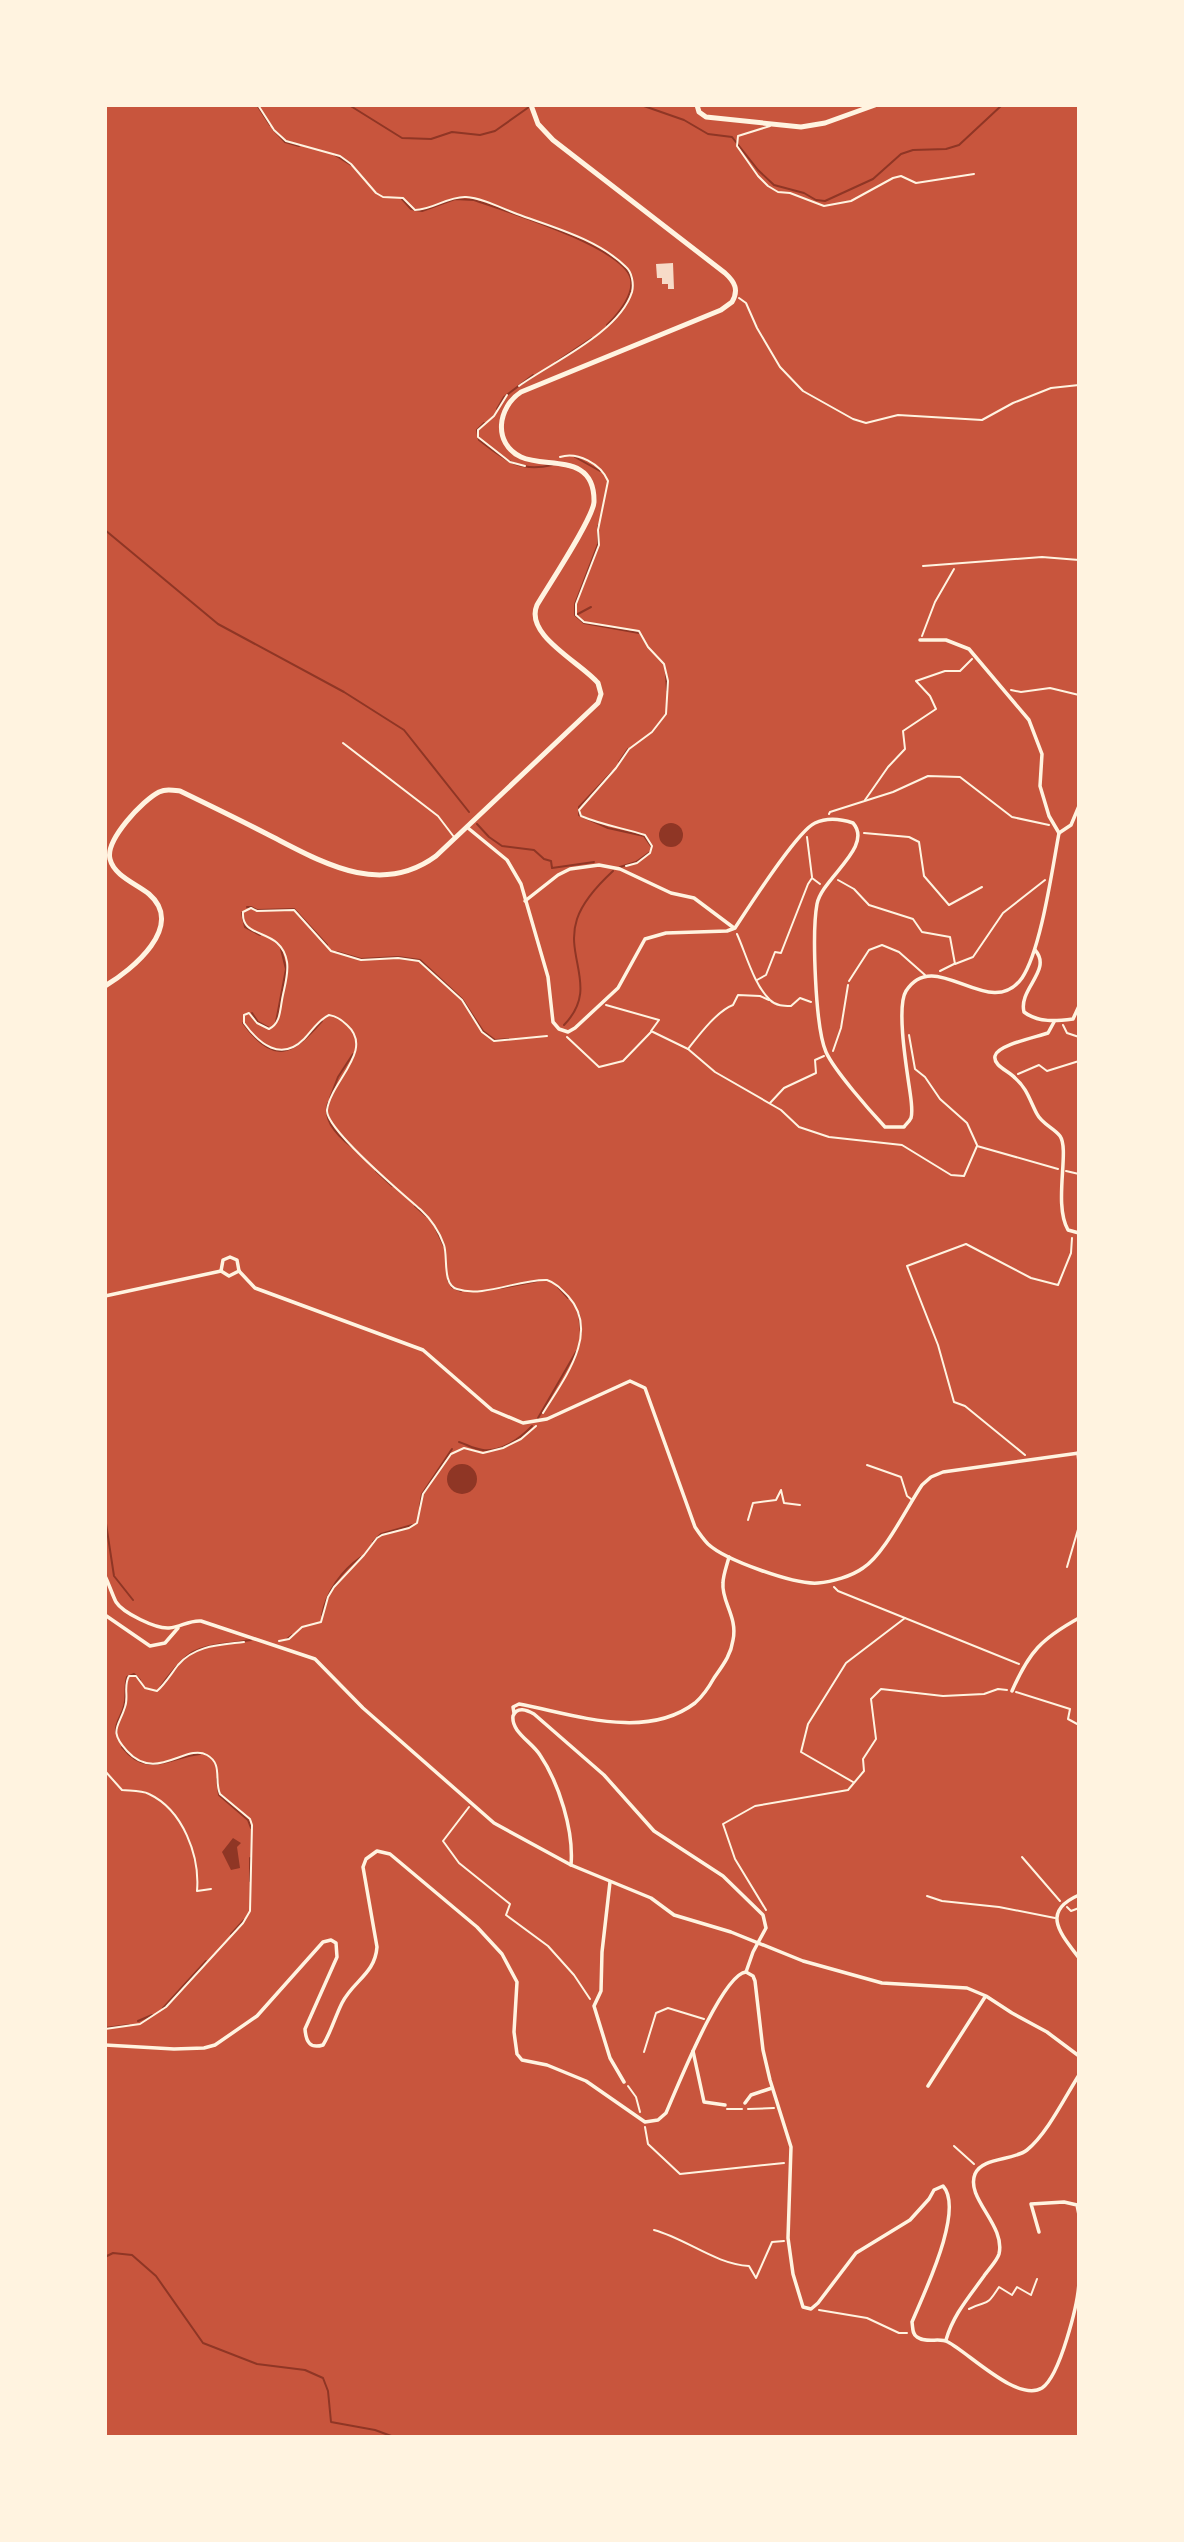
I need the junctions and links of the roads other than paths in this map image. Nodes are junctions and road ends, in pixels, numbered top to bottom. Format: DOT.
graph roads {
  1 [pos="697,105"];
  2 [pos="875,105"];
  3 [pos="531,107"];
  4 [pos="772,125"];
  5 [pos="974,174"];
  6 [pos="1079,560"];
  7 [pos="923,566"];
  8 [pos="920,640"];
  9 [pos="343,743"];
  10 [pos="1079,806"];
  11 [pos="468,828"];
  12 [pos="1059,833"];
  13 [pos="456,840"];
  14 [pos="525,901"];
  15 [pos="735,928"];
  16 [pos="1035,950"];
  17 [pos="928,975"];
  18 [pos="849,981"];
  19 [pos="105,986"];
  20 [pos="1079,1006"];
  21 [pos="1054,1022"];
  22 [pos="1079,1233"];
  23 [pos="221,1271"];
  24 [pos="239,1271"];
  25 [pos="105,1296"];
  26 [pos="1078,1453"];
  27 [pos="1079,1462"];
  28 [pos="867,1465"];
  29 [pos="912,1500"];
  30 [pos="1079,1526"];
  31 [pos="729,1557"];
  32 [pos="1067,1567"];
  33 [pos="105,1576"];
  34 [pos="105,1615"];
  35 [pos="1079,1618"];
  36 [pos="179,1626"];
  37 [pos="1012,1691"];
  38 [pos="514,1713"];
  39 [pos="105,1771"];
  40 [pos="1079,1808"];
  41 [pos="1079,1815"];
  42 [pos="571,1865"];
  43 [pos="610,1882"];
  44 [pos="211,1889"];
  45 [pos="1079,1895"];
  46 [pos="927,1896"];
  47 [pos="1056,1919"];
  48 [pos="757,1943"];
  49 [pos="1079,1958"];
  50 [pos="746,1972"];
  51 [pos="986,1996"];
  52 [pos="105,2045"];
  53 [pos="693,2049"];
  54 [pos="1079,2056"];
  55 [pos="1079,2075"];
  56 [pos="624,2082"];
  57 [pos="928,2086"];
  58 [pos="772,2088"];
  59 [pos="745,2103"];
  60 [pos="724,2107"];
  61 [pos="1079,2215"];
  62 [pos="1039,2232"];
  63 [pos="1079,2282"];
  64 [pos="1079,2302"];
  65 [pos="946,2340"];
  1 -- 4 [label="main road"];
  2 -- 4 [label="main road"];
  3 -- 11 [label="main road"];
  4 -- 5 [label="lane"];
  6 -- 7 [label="lane"];
  8 -- 12 [label="street"];
  9 -- 13 [label="lane"];
  10 -- 12 [label="street"];
  11 -- 13 [label="main road"];
  11 -- 14 [label="street"];
  12 -- 16 [label="street"];
  13 -- 19 [label="main road"];
  14 -- 15 [label="street"];
  14 -- 15 [label="street"];
  15 -- 17 [label="street"];
  16 -- 17 [label="street"];
  16 -- 21 [label="street"];
  17 -- 18 [label="lane"];
  20 -- 21 [label="street"];
  21 -- 22 [label="street"];
  23 -- 24 [label="street"];
  23 -- 24 [label="street"];
  23 -- 25 [label="street"];
  24 -- 31 [label="street"];
  26 -- 27 [label="street"];
  26 -- 29 [label="street"];
  28 -- 29 [label="lane"];
  29 -- 31 [label="street"];
  30 -- 32 [label="lane"];
  31 -- 38 [label="street"];
  33 -- 36 [label="street"];
  34 -- 36 [label="street"];
  35 -- 37 [label="street"];
  36 -- 42 [label="street"];
  38 -- 42 [label="street"];
  38 -- 48 [label="street"];
  39 -- 44 [label="lane"];
  40 -- 41 [label="street"];
  42 -- 43 [label="street"];
  43 -- 48 [label="street"];
  43 -- 56 [label="street"];
  45 -- 47 [label="street"];
  46 -- 47 [label="lane"];
  47 -- 49 [label="street"];
  48 -- 50 [label="street"];
  48 -- 51 [label="street"];
  50 -- 53 [label="street"];
  50 -- 58 [label="street"];
  51 -- 54 [label="street"];
  51 -- 57 [label="street"];
  52 -- 53 [label="street"];
  53 -- 60 [label="street"];
  55 -- 65 [label="street"];
  58 -- 59 [label="street"];
  58 -- 65 [label="street"];
  61 -- 62 [label="street"];
  63 -- 64 [label="street"];
  64 -- 65 [label="street"];
}
